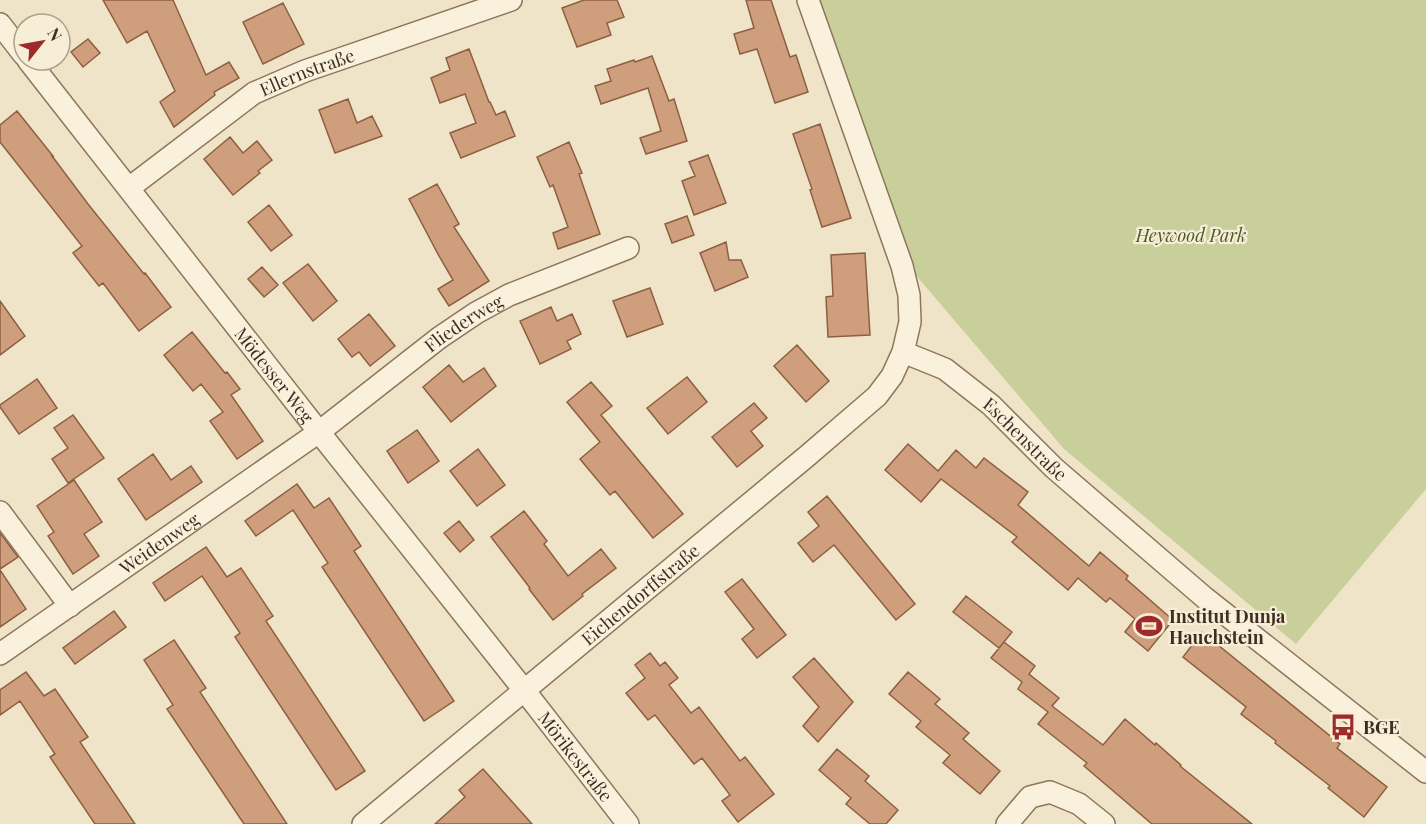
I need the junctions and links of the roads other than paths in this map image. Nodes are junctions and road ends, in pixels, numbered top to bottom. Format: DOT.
graph roads {
  1 [pos="511,0"];
  2 [pos="808,0"];
  3 [pos="0,24"];
  4 [pos="12,40"];
  5 [pos="37,72"];
  6 [pos="129,188"];
  7 [pos="628,248"];
  8 [pos="903,352"];
  9 [pos="319,432"];
  10 [pos="0,512"];
  11 [pos="70,606"];
  12 [pos="0,654"];
  13 [pos="524,690"];
  14 [pos="1426,772"];
  15 [pos="363,824"];
  16 [pos="628,824"];
  17 [pos="1007,824"];
  18 [pos="1104,824"];
  1 -- 6 [label="street, Ellernstraße"];
  2 -- 8 [label="street"];
  3 -- 4 [label="street"];
  5 -- 6 [label="street, Mödesser Weg"];
  6 -- 9 [label="street, Mödesser Weg"];
  7 -- 9 [label="street, Fliederweg"];
  8 -- 13 [label="street, Eichendorffstraße"];
  8 -- 14 [label="street, Eschenstraße"];
  9 -- 11 [label="street, Weidenweg"];
  9 -- 13 [label="street, Mödesser Weg"];
  10 -- 11 [label="street"];
  11 -- 12 [label="street, Weidenweg"];
  13 -- 15 [label="street, Eichendorffstraße"];
  13 -- 16 [label="street, Mörikestraße"];
  17 -- 18 [label="street"];
}
